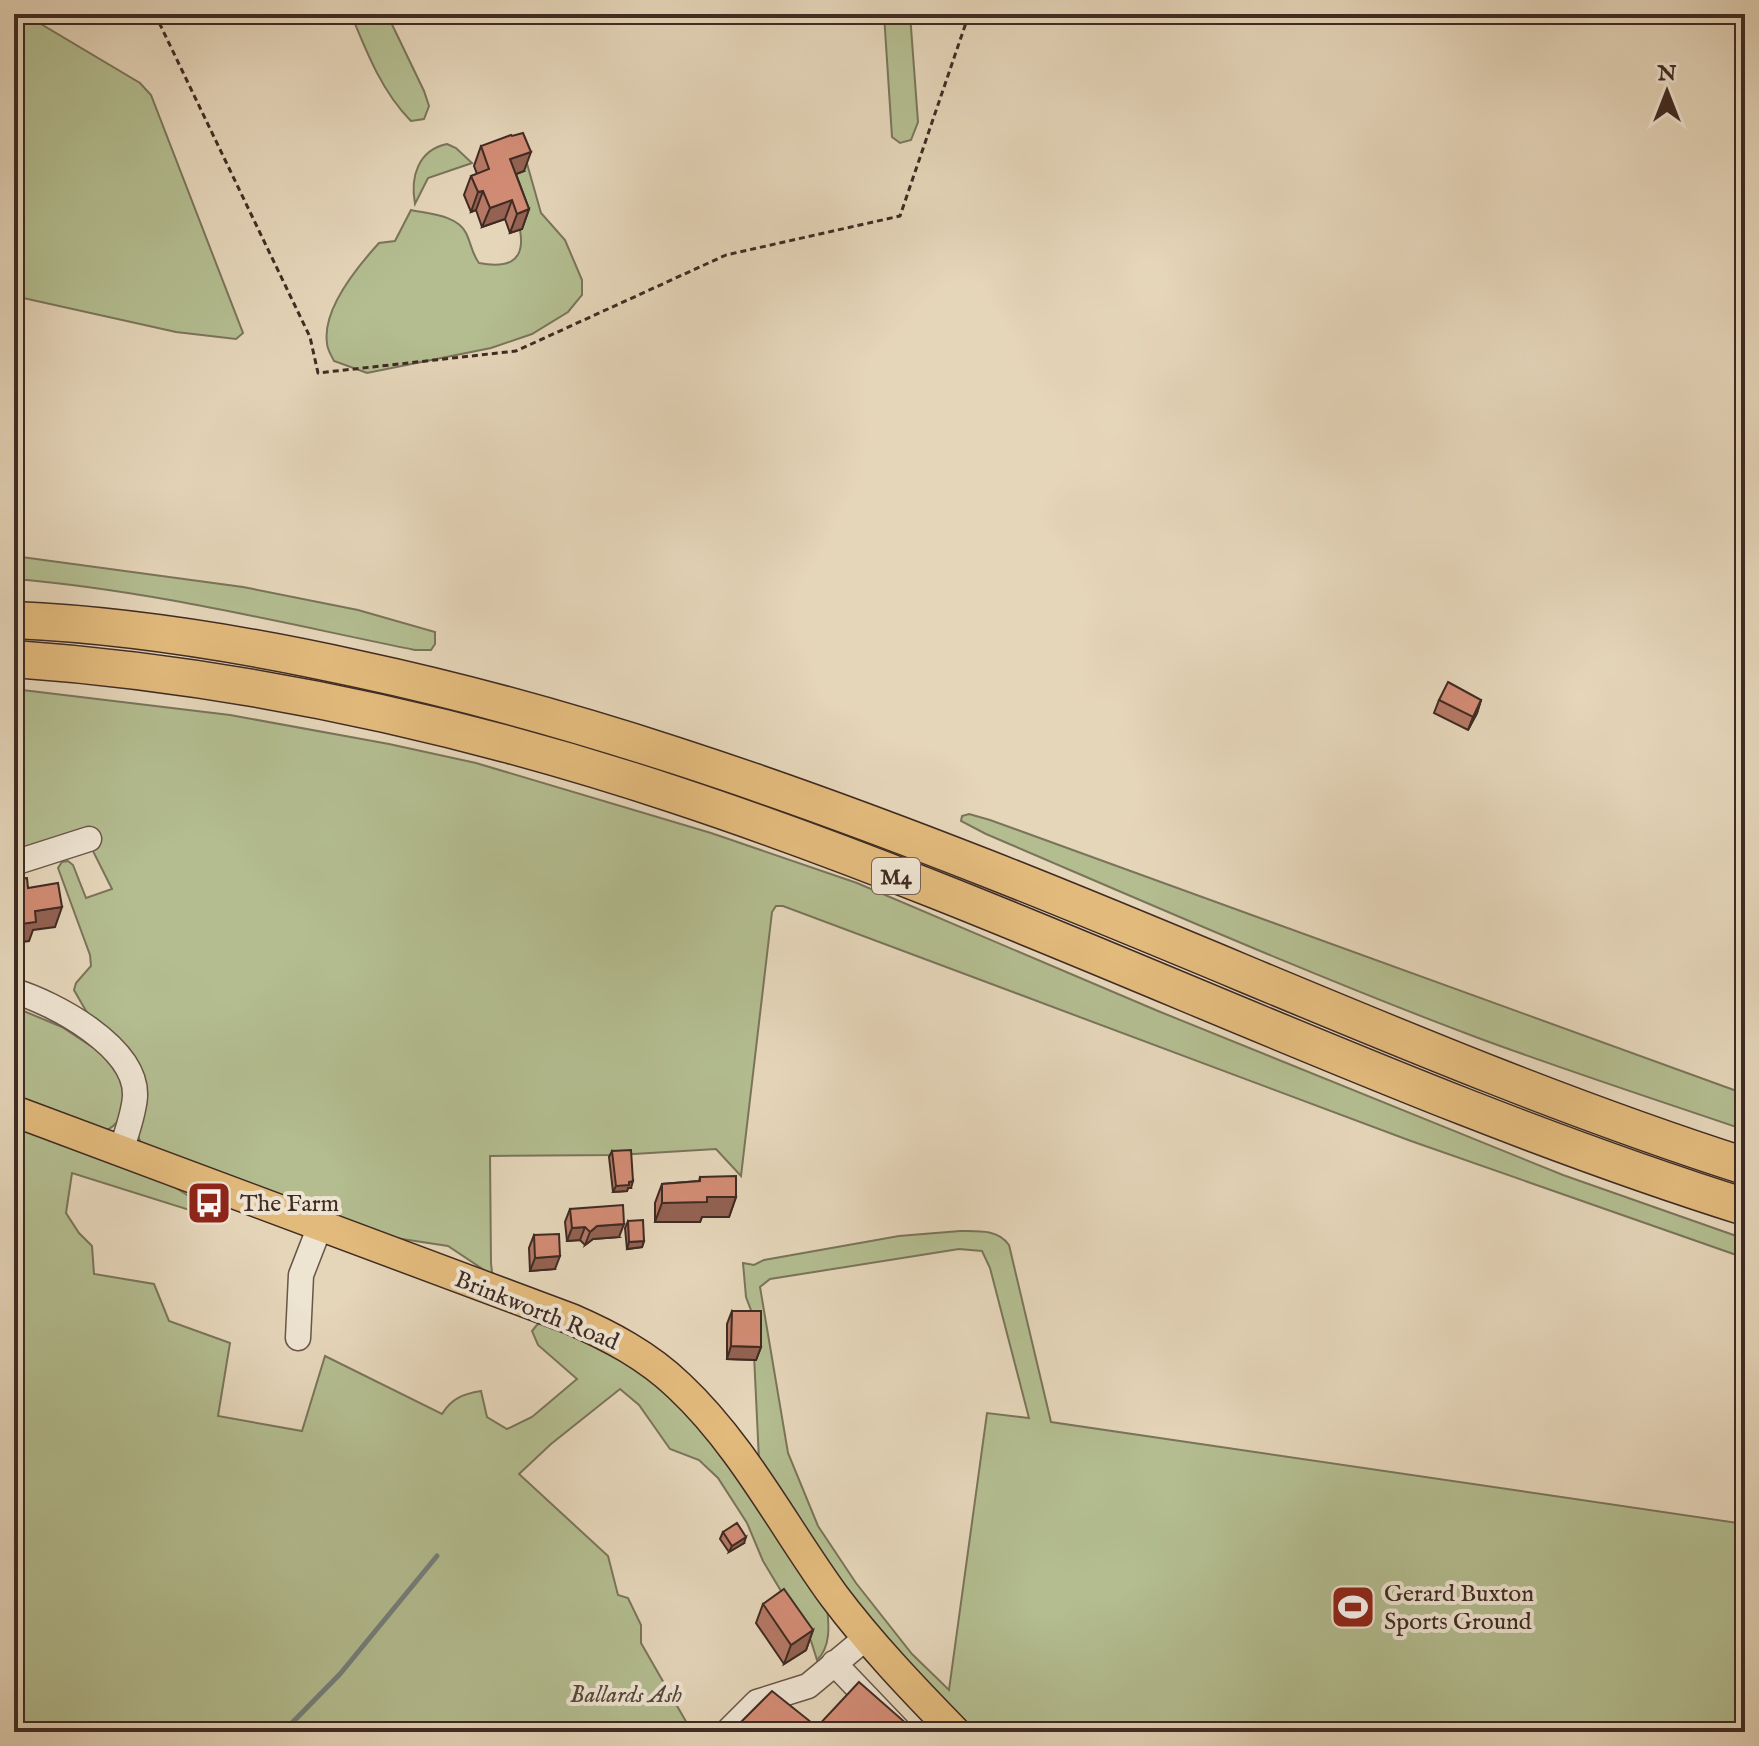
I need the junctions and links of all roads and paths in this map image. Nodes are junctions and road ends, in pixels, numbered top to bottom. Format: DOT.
graph roads {
  1 [pos="155,14"];
  2 [pos="969,14"];
  3 [pos="14,620"];
  4 [pos="14,659"];
  5 [pos="89,839"];
  6 [pos="14,863"];
  7 [pos="14,991"];
  8 [pos="14,1111"];
  9 [pos="121,1151"];
  10 [pos="1745,1166"];
  11 [pos="1745,1207"];
  12 [pos="320,1226"];
  13 [pos="298,1338"];
  14 [pos="867,1637"];
  15 [pos="834,1663"];
  16 [pos="727,1732"];
  17 [pos="900,1732"];
  18 [pos="955,1732"];
  1 -- 2 [label="path"];
  3 -- 10 [label="highway, M4"];
  4 -- 11 [label="highway, M4"];
  5 -- 6 [label="street"];
  7 -- 9 [label="street"];
  8 -- 9 [label="main road, Brinkworth Road"];
  9 -- 12 [label="main road, Brinkworth Road"];
  12 -- 13 [label="street"];
  12 -- 14 [label="main road, Brinkworth Road"];
  14 -- 15 [label="street"];
  14 -- 18 [label="main road, Brinkworth Road"];
  15 -- 16 [label="street"];
  15 -- 17 [label="street"];
}
